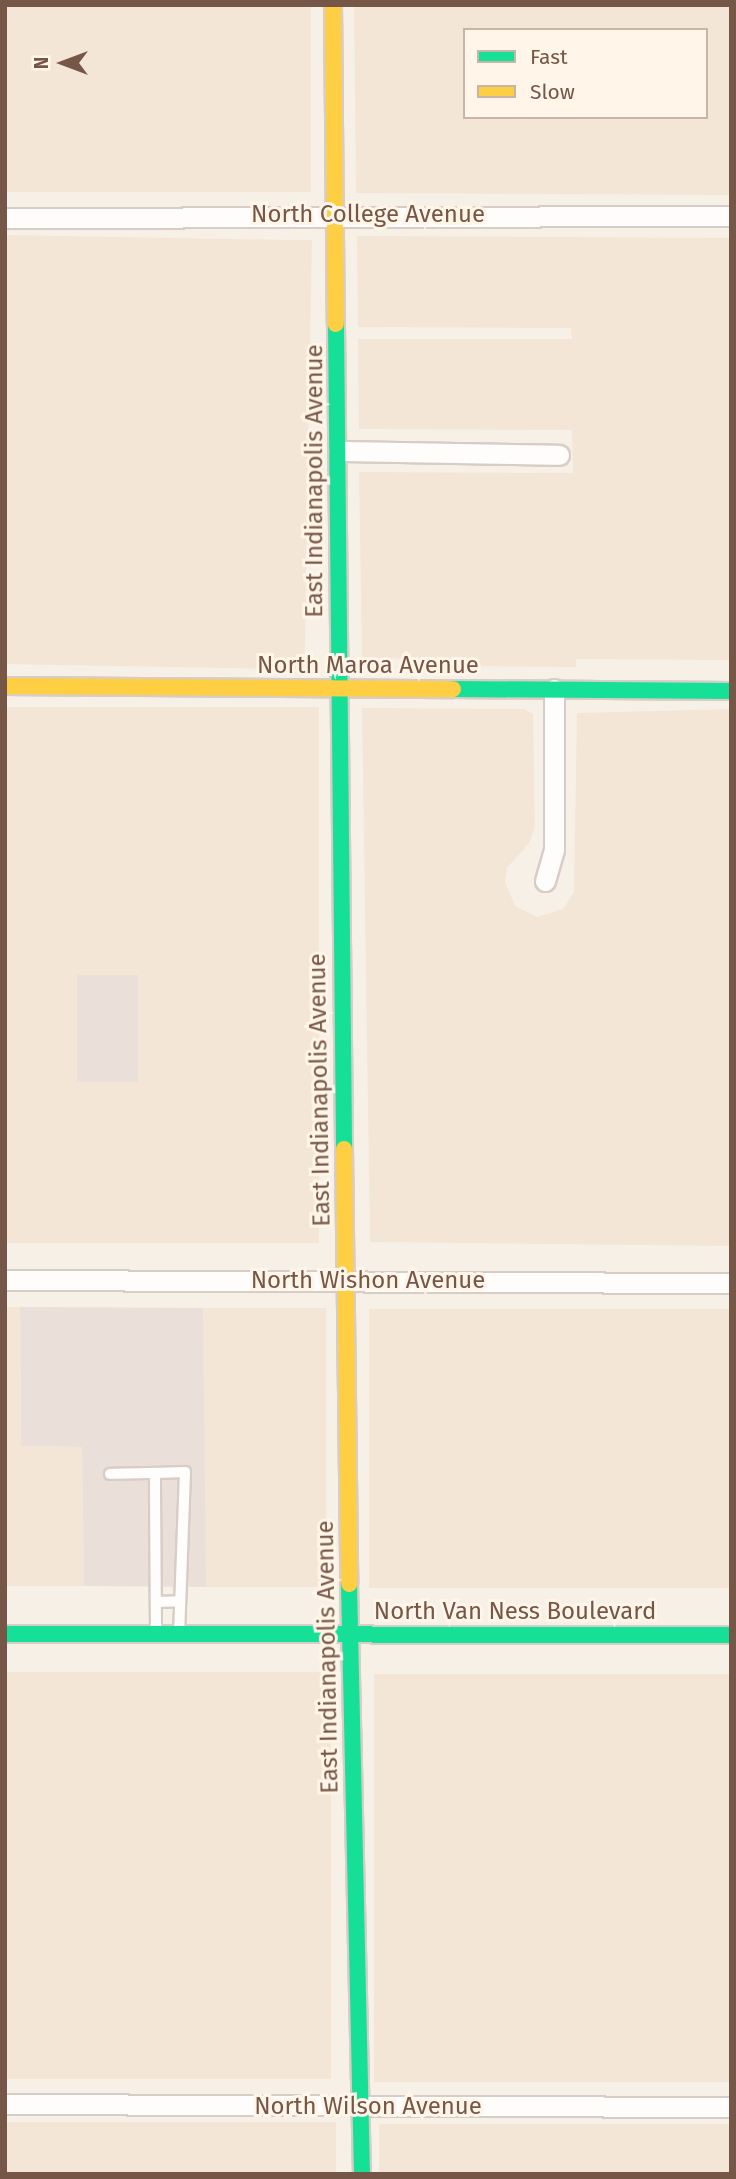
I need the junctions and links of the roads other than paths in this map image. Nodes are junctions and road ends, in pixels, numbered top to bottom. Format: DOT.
graph roads {
  1 [pos="332,5"];
  2 [pos="335,214"];
  3 [pos="731,216"];
  4 [pos="5,218"];
  5 [pos="338,451"];
  6 [pos="559,454"];
  7 [pos="5,686"];
  8 [pos="339,689"];
  9 [pos="554,689"];
  10 [pos="731,691"];
  11 [pos="545,881"];
  12 [pos="5,1280"];
  13 [pos="345,1281"];
  14 [pos="731,1283"];
  15 [pos="155,1473"];
  16 [pos="110,1474"];
  17 [pos="180,1601"];
  18 [pos="156,1602"];
  19 [pos="156,1633"];
  20 [pos="5,1634"];
  21 [pos="179,1634"];
  22 [pos="349,1634"];
  23 [pos="731,1635"];
  24 [pos="5,2104"];
  25 [pos="731,2107"];
  26 [pos="361,2108"];
  27 [pos="362,2174"];
  1 -- 2 [label="street, East Indianapolis Avenue"];
  2 -- 3 [label="street, North College Avenue"];
  2 -- 4 [label="street, North College Avenue"];
  2 -- 5 [label="street, East Indianapolis Avenue"];
  5 -- 6 [label="street"];
  5 -- 8 [label="street, East Indianapolis Avenue"];
  7 -- 8 [label="street, North Maroa Avenue"];
  8 -- 9 [label="street, North Maroa Avenue"];
  8 -- 13 [label="street, East Indianapolis Avenue"];
  9 -- 10 [label="street, North Maroa Avenue"];
  9 -- 11 [label="street"];
  12 -- 13 [label="street, North Wishon Avenue"];
  13 -- 14 [label="street, North Wishon Avenue"];
  13 -- 22 [label="street, East Indianapolis Avenue"];
  15 -- 16 [label="lane"];
  15 -- 17 [label="lane"];
  15 -- 18 [label="lane"];
  17 -- 18 [label="lane"];
  17 -- 21 [label="lane"];
  18 -- 19 [label="lane"];
  19 -- 20 [label="street, North Van Ness Boulevard"];
  19 -- 21 [label="street, North Van Ness Boulevard"];
  21 -- 22 [label="street, North Van Ness Boulevard"];
  22 -- 23 [label="street, North Van Ness Boulevard"];
  22 -- 26 [label="street, East Indianapolis Avenue"];
  24 -- 26 [label="street, North Wilson Avenue"];
  25 -- 26 [label="street, North Wilson Avenue"];
  26 -- 27 [label="street, East Indianapolis Avenue"];
}
